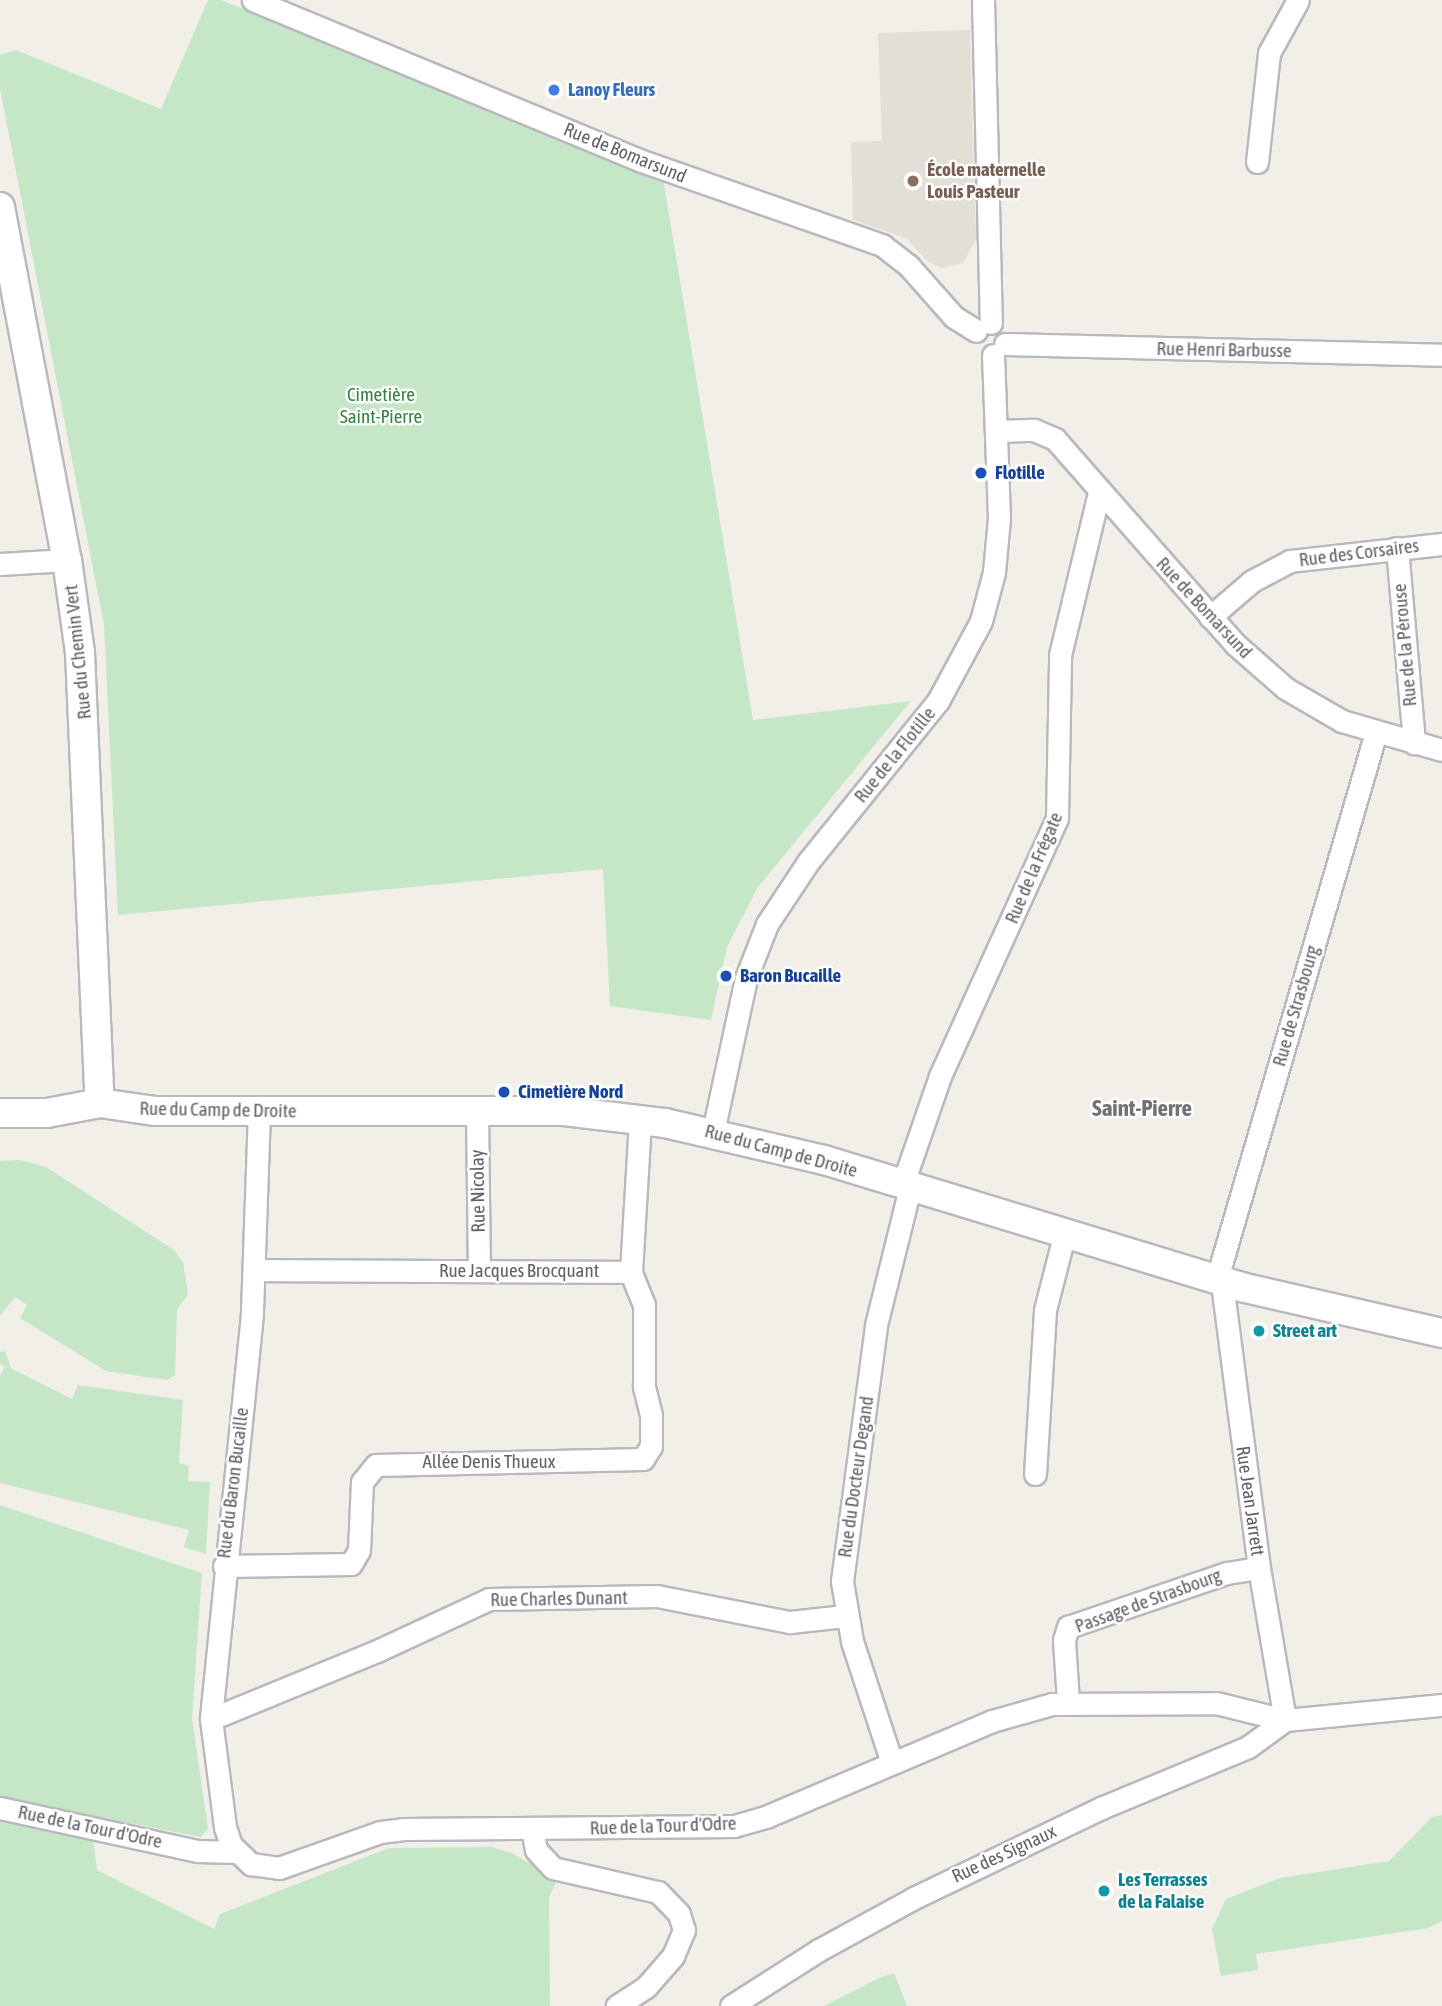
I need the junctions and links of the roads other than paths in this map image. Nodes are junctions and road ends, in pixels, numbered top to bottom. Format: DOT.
graph roads {
  1 [pos="253,0"];
  2 [pos="983,0"];
  3 [pos="1298,0"];
  4 [pos="1257,162"];
  5 [pos="0,207"];
  6 [pos="984,327"];
  7 [pos="999,350"];
  8 [pos="1442,355"];
  9 [pos="998,431"];
  10 [pos="1099,492"];
  11 [pos="1442,544"];
  12 [pos="1397,548"];
  13 [pos="67,560"];
  14 [pos="0,564"];
  15 [pos="1210,617"];
  16 [pos="1376,732"];
  17 [pos="1414,743"];
  18 [pos="1442,750"];
  19 [pos="100,1103"];
  20 [pos="259,1111"];
  21 [pos="477,1111"];
  22 [pos="0,1113"];
  23 [pos="640,1120"];
  24 [pos="713,1132"];
  25 [pos="906,1187"];
  26 [pos="1064,1236"];
  27 [pos="254,1270"];
  28 [pos="479,1270"];
  29 [pos="631,1272"];
  30 [pos="1220,1281"];
  31 [pos="1442,1332"];
  32 [pos="1035,1474"];
  33 [pos="224,1566"];
  34 [pos="1259,1567"];
  35 [pos="845,1616"];
  36 [pos="1068,1702"];
  37 [pos="1442,1705"];
  38 [pos="211,1718"];
  39 [pos="1285,1720"];
  40 [pos="892,1763"];
  41 [pos="0,1808"];
  42 [pos="531,1829"];
  43 [pos="237,1852"];
  44 [pos="617,2006"];
  45 [pos="732,2006"];
  1 -- 6 [label="street, Rue de Bomarsund"];
  2 -- 6 [label="street"];
  3 -- 4 [label="street"];
  5 -- 13 [label="street, Rue du Chemin Vert"];
  6 -- 7 [label="street"];
  6 -- 7 [label="street"];
  7 -- 8 [label="street, Rue Henri Barbusse"];
  7 -- 9 [label="street, Rue de la Flotille"];
  9 -- 10 [label="street, Rue de Bomarsund"];
  9 -- 24 [label="street, Rue de la Flotille"];
  10 -- 15 [label="street, Rue de Bomarsund"];
  10 -- 25 [label="street, Rue de la Frégate"];
  11 -- 12 [label="street, Rue des Corsaires"];
  12 -- 15 [label="street, Rue des Corsaires"];
  12 -- 17 [label="street, Rue de la Pérouse"];
  13 -- 14 [label="street"];
  13 -- 19 [label="street, Rue du Chemin Vert"];
  15 -- 16 [label="street, Rue de Bomarsund"];
  16 -- 17 [label="street, Rue de Bomarsund"];
  16 -- 30 [label="street, Rue de Strasbourg"];
  17 -- 18 [label="street, Rue de Bomarsund"];
  19 -- 20 [label="street, Rue du Camp de Droite"];
  19 -- 22 [label="street, Rue du Camp de Droite"];
  20 -- 21 [label="street, Rue du Camp de Droite"];
  20 -- 27 [label="street, Rue du Baron Bucaille"];
  21 -- 23 [label="street, Rue du Camp de Droite"];
  21 -- 28 [label="street, Rue Nicolay"];
  23 -- 24 [label="street, Rue du Camp de Droite"];
  23 -- 29 [label="street"];
  24 -- 25 [label="street, Rue du Camp de Droite"];
  25 -- 26 [label="street, Rue du Camp de Droite"];
  25 -- 35 [label="street, Rue du Docteur Degand"];
  26 -- 30 [label="street, Rue du Camp de Droite"];
  26 -- 32 [label="street"];
  27 -- 28 [label="street, Rue Jacques Brocquant"];
  27 -- 33 [label="street, Rue du Baron Bucaille"];
  28 -- 29 [label="street, Rue Jacques Brocquant"];
  29 -- 33 [label="street, Allée Denis Thueux"];
  30 -- 31 [label="street, Rue du Camp de Droite"];
  30 -- 34 [label="street, Rue Jean Jarrett"];
  33 -- 38 [label="street, Rue du Baron Bucaille"];
  34 -- 36 [label="street, Passage de Strasbourg"];
  34 -- 39 [label="street, Rue Jean Jarrett"];
  35 -- 38 [label="street, Rue Charles Dunant"];
  35 -- 40 [label="street, Rue du Docteur Degand"];
  36 -- 39 [label="street, Rue de la Tour d'Odre"];
  36 -- 40 [label="street, Rue de la Tour d'Odre"];
  37 -- 39 [label="street, Rue de la Tour d'Odre"];
  38 -- 43 [label="street, Rue du Baron Bucaille"];
  39 -- 45 [label="street, Rue des Signaux"];
  40 -- 42 [label="street, Rue de la Tour d'Odre"];
  41 -- 43 [label="street, Rue de la Tour d'Odre"];
  42 -- 43 [label="street, Rue de la Tour d'Odre"];
  42 -- 44 [label="street"];
}
